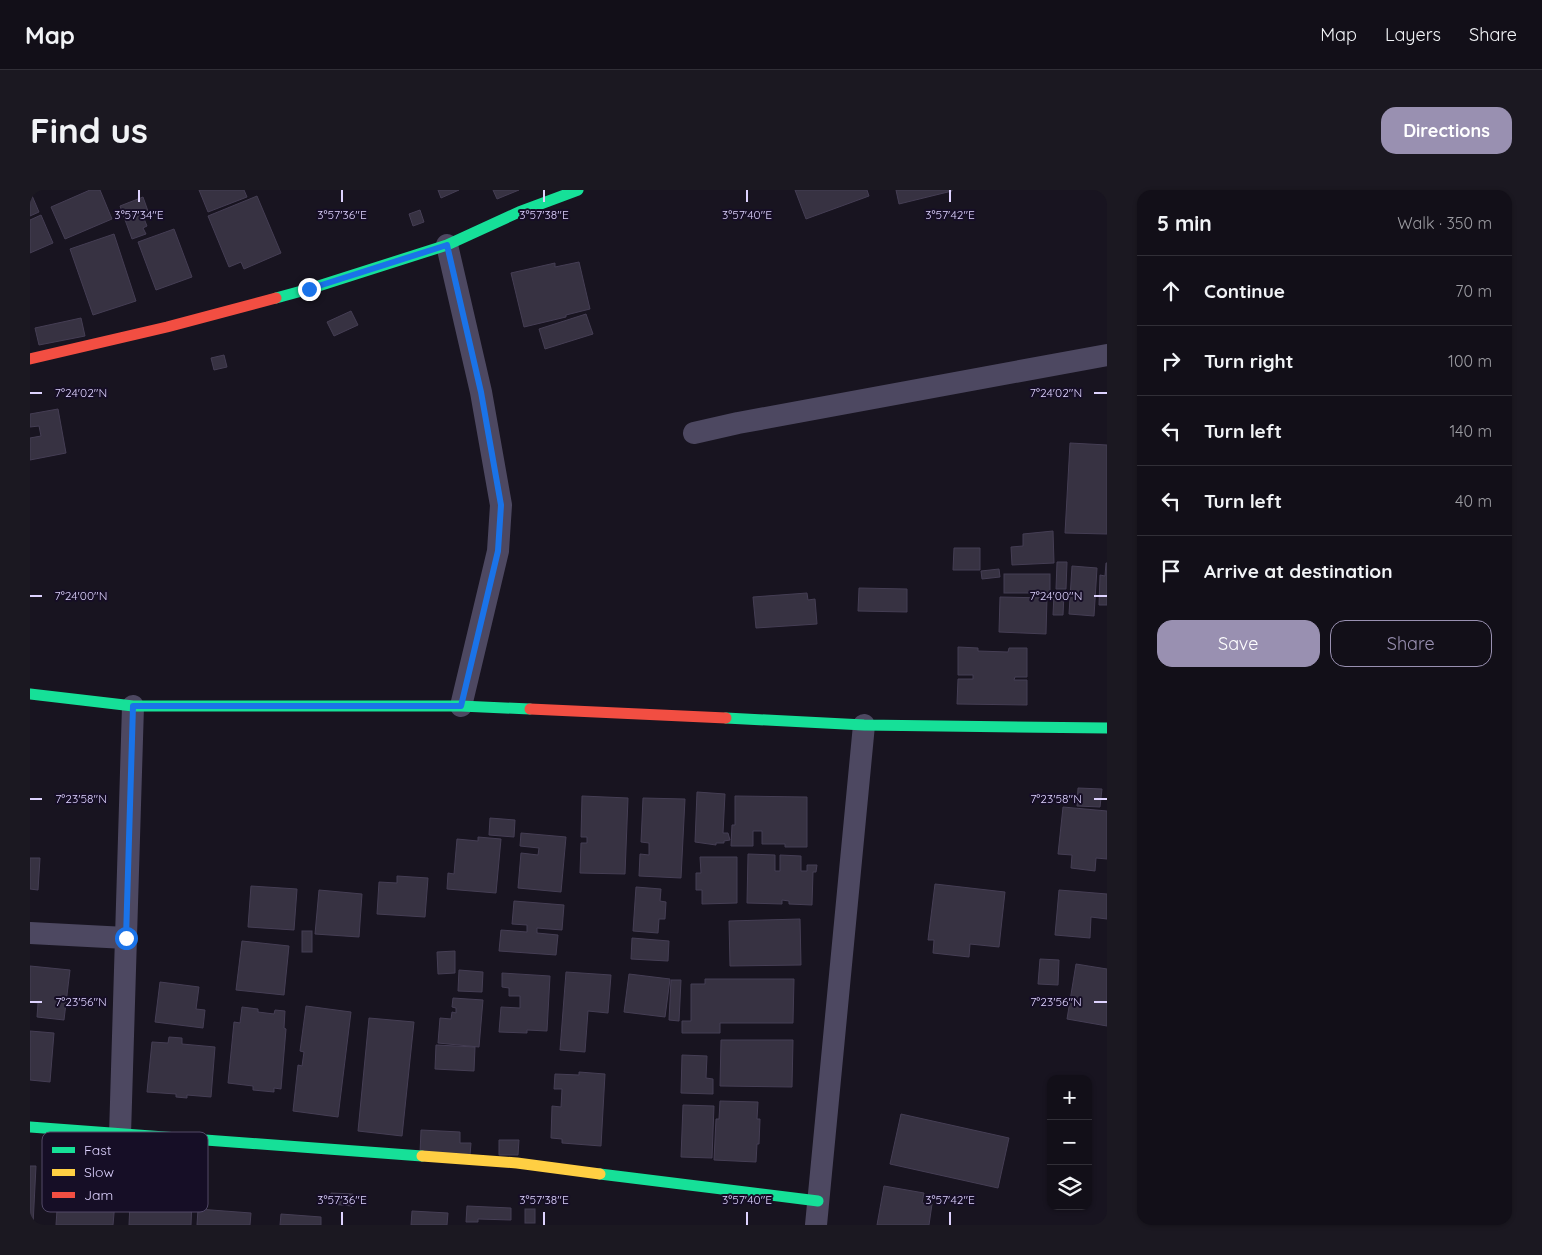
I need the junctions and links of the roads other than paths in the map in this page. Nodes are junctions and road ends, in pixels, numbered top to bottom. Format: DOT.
graph roads {
  1 [pos="578,190"];
  2 [pos="447,245"];
  3 [pos="1107,355"];
  4 [pos="30,359"];
  5 [pos="694,433"];
  6 [pos="30,694"];
  7 [pos="133,706"];
  8 [pos="461,706"];
  9 [pos="864,725"];
  10 [pos="1107,728"];
  11 [pos="30,933"];
  12 [pos="126,938"];
  13 [pos="30,1127"];
  14 [pos="86,1132"];
  15 [pos="120,1132"];
  16 [pos="208,1141"];
  17 [pos="818,1201"];
  18 [pos="816,1225"];
  1 -- 2 [label="street"];
  2 -- 4 [label="street"];
  2 -- 8 [label="street"];
  3 -- 5 [label="street"];
  6 -- 7 [label="street"];
  7 -- 8 [label="street"];
  7 -- 12 [label="street"];
  8 -- 9 [label="street"];
  9 -- 10 [label="street"];
  9 -- 17 [label="street"];
  11 -- 12 [label="street"];
  12 -- 15 [label="street"];
  13 -- 14 [label="street"];
  16 -- 17 [label="street"];
  17 -- 18 [label="street"];
}
